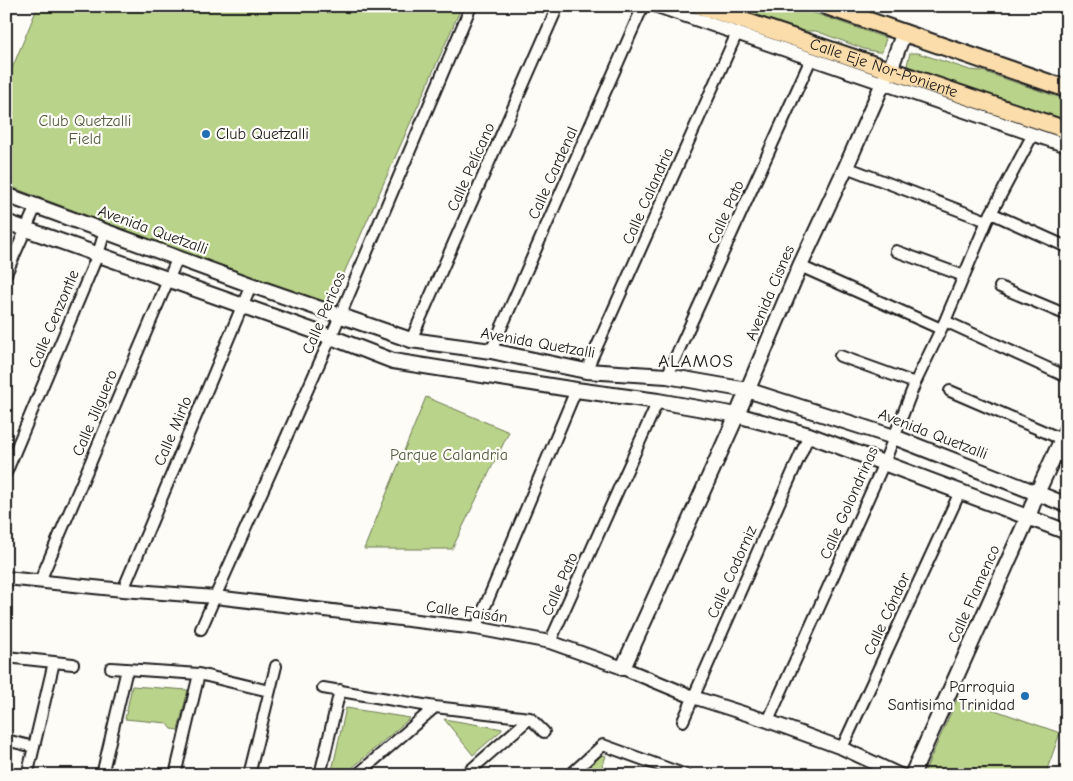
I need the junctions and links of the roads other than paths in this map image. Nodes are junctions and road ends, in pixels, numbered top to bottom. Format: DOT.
graph roads {
  1 [pos="471,6"];
  2 [pos="558,6"];
  3 [pos="644,6"];
  4 [pos="657,6"];
  5 [pos="700,6"];
  6 [pos="826,6"];
  7 [pos="904,32"];
  8 [pos="737,33"];
  9 [pos="811,59"];
  10 [pos="886,77"];
  11 [pos="1067,89"];
  12 [pos="1067,130"];
  13 [pos="1033,134"];
  14 [pos="1067,146"];
  15 [pos="846,167"];
  16 [pos="6,195"];
  17 [pos="36,206"];
  18 [pos="989,217"];
  19 [pos="6,222"];
  20 [pos="25,229"];
  21 [pos="105,232"];
  22 [pos="1067,247"];
  23 [pos="896,251"];
  24 [pos="98,254"];
  25 [pos="178,257"];
  26 [pos="800,266"];
  27 [pos="6,274"];
  28 [pos="964,276"];
  29 [pos="168,279"];
  30 [pos="252,285"];
  31 [pos="1000,287"];
  32 [pos="242,306"];
  33 [pos="1067,315"];
  34 [pos="339,316"];
  35 [pos="943,325"];
  36 [pos="331,337"];
  37 [pos="411,340"];
  38 [pos="491,351"];
  39 [pos="840,356"];
  40 [pos="586,371"];
  41 [pos="667,376"];
  42 [pos="1067,377"];
  43 [pos="915,383"];
  44 [pos="576,390"];
  45 [pos="747,390"];
  46 [pos="950,391"];
  47 [pos="658,401"];
  48 [pos="737,415"];
  49 [pos="809,435"];
  50 [pos="1065,436"];
  51 [pos="894,437"];
  52 [pos="884,463"];
  53 [pos="6,473"];
  54 [pos="960,492"];
  55 [pos="1037,493"];
  56 [pos="1067,505"];
  57 [pos="1028,517"];
  58 [pos="1067,532"];
  59 [pos="6,578"];
  60 [pos="40,581"];
  61 [pos="123,590"];
  62 [pos="215,597"];
  63 [pos="476,628"];
  64 [pos="201,630"];
  65 [pos="550,642"];
  66 [pos="6,657"];
  67 [pos="54,662"];
  68 [pos="73,664"];
  69 [pos="276,666"];
  70 [pos="111,668"];
  71 [pos="623,668"];
  72 [pos="127,669"];
  73 [pos="198,674"];
  74 [pos="323,688"];
  75 [pos="340,690"];
  76 [pos="269,691"];
  77 [pos="693,698"];
  78 [pos="435,707"];
  79 [pos="530,718"];
  80 [pos="683,721"];
  81 [pos="768,721"];
  82 [pos="544,732"];
  83 [pos="6,740"];
  84 [pos="34,747"];
  85 [pos="842,748"];
  86 [pos="28,772"];
  87 [pos="102,775"];
  88 [pos="175,775"];
  89 [pos="249,775"];
  90 [pos="320,775"];
  91 [pos="357,775"];
  92 [pos="465,775"];
  93 [pos="570,775"];
  94 [pos="686,775"];
  95 [pos="900,775"];
  96 [pos="912,775"];
  1 -- 34 [label="street, Calle Pericos"];
  2 -- 37 [label="street, Calle Pelícano"];
  3 -- 38 [label="street, Calle Cardenal"];
  4 -- 8 [label="street"];
  5 -- 10 [label="main road, Calle Eje Nor-Poniente"];
  6 -- 7 [label="main road"];
  7 -- 10 [label="main road, Avenida Cisnes"];
  7 -- 11 [label="main road"];
  8 -- 9 [label="street"];
  8 -- 40 [label="street, Calle Calandria"];
  9 -- 10 [label="street"];
  9 -- 41 [label="street, Calle Pato"];
  10 -- 12 [label="main road, Calle Eje Nor-Poniente"];
  10 -- 13 [label="street"];
  10 -- 15 [label="main road, Avenida Cisnes"];
  13 -- 14 [label="street"];
  13 -- 18 [label="street, Calle Golondrinas"];
  15 -- 18 [label="street"];
  15 -- 26 [label="main road, Avenida Cisnes"];
  16 -- 17 [label="main road, Avenida Quetzalli"];
  17 -- 20 [label="street"];
  17 -- 21 [label="main road, Avenida Quetzalli"];
  18 -- 22 [label="street"];
  18 -- 28 [label="street, Calle Golondrinas"];
  19 -- 20 [label="main road"];
  20 -- 24 [label="main road"];
  20 -- 27 [label="street"];
  21 -- 24 [label="street, Calle Cenzontle"];
  21 -- 25 [label="main road, Avenida Quetzalli"];
  23 -- 28 [label="street"];
  24 -- 29 [label="main road"];
  24 -- 53 [label="street, Calle Cenzontle"];
  25 -- 29 [label="street, Calle Jilguero"];
  25 -- 30 [label="main road, Avenida Quetzalli"];
  26 -- 35 [label="street"];
  26 -- 45 [label="main road, Avenida Cisnes"];
  28 -- 35 [label="street, Calle Golondrinas"];
  29 -- 32 [label="main road"];
  29 -- 60 [label="street, Calle Jilguero"];
  30 -- 32 [label="street, Calle Mirlo"];
  30 -- 34 [label="main road, Avenida Quetzalli"];
  31 -- 33 [label="street"];
  32 -- 36 [label="main road"];
  32 -- 61 [label="street, Calle Mirlo"];
  34 -- 36 [label="street, Calle Pericos"];
  34 -- 37 [label="main road, Avenida Quetzalli"];
  35 -- 42 [label="street"];
  35 -- 43 [label="street, Calle Golondrinas"];
  36 -- 44 [label="main road"];
  36 -- 62 [label="street, Calle Pericos"];
  37 -- 38 [label="main road, Avenida Quetzalli"];
  38 -- 40 [label="main road, Avenida Quetzalli"];
  39 -- 43 [label="street"];
  40 -- 41 [label="main road, Avenida Quetzalli"];
  41 -- 45 [label="main road, Avenida Quetzalli"];
  43 -- 51 [label="street, Calle Golondrinas"];
  44 -- 47 [label="main road"];
  44 -- 63 [label="street"];
  45 -- 48 [label="main road, Avenida Cisnes"];
  45 -- 51 [label="main road, Avenida Quetzalli"];
  46 -- 50 [label="street"];
  47 -- 48 [label="main road"];
  47 -- 65 [label="street, Calle Pato"];
  48 -- 49 [label="main road"];
  48 -- 71 [label="main road, Avenida Cisnes"];
  49 -- 52 [label="main road"];
  49 -- 77 [label="street, Calle Codorniz"];
  50 -- 55 [label="main road, Calle Flamenco"];
  51 -- 52 [label="street, Calle Golondrinas"];
  51 -- 55 [label="main road, Avenida Quetzalli"];
  52 -- 54 [label="main road"];
  52 -- 81 [label="street, Calle Golondrinas"];
  54 -- 57 [label="main road"];
  54 -- 85 [label="street, Calle Cóndor"];
  55 -- 56 [label="main road, Avenida Quetzalli"];
  55 -- 57 [label="main road, Calle Flamenco"];
  57 -- 58 [label="main road"];
  57 -- 96 [label="main road, Calle Flamenco"];
  59 -- 60 [label="street, Calle Faisán"];
  60 -- 61 [label="street, Calle Faisán"];
  61 -- 62 [label="street, Calle Faisán"];
  62 -- 63 [label="street, Calle Faisán"];
  62 -- 64 [label="street, Calle Pericos"];
  63 -- 65 [label="street, Calle Faisán"];
  65 -- 71 [label="street, Calle Faisán"];
  66 -- 67 [label="street"];
  67 -- 68 [label="street"];
  67 -- 84 [label="street"];
  69 -- 76 [label="street"];
  70 -- 72 [label="street"];
  71 -- 77 [label="street, Calle Faisán"];
  72 -- 73 [label="street"];
  72 -- 87 [label="street"];
  73 -- 76 [label="street"];
  73 -- 88 [label="street"];
  74 -- 75 [label="street"];
  75 -- 78 [label="street"];
  75 -- 90 [label="street"];
  76 -- 89 [label="street"];
  77 -- 80 [label="street, Calle Codorniz"];
  77 -- 81 [label="street, Calle Faisán"];
  78 -- 79 [label="street"];
  78 -- 91 [label="street"];
  79 -- 82 [label="street"];
  79 -- 92 [label="street"];
  81 -- 85 [label="street, Calle Faisán"];
  83 -- 84 [label="street"];
  84 -- 86 [label="street"];
  85 -- 95 [label="street, Calle Faisán"];
  93 -- 94 [label="street"];
}
